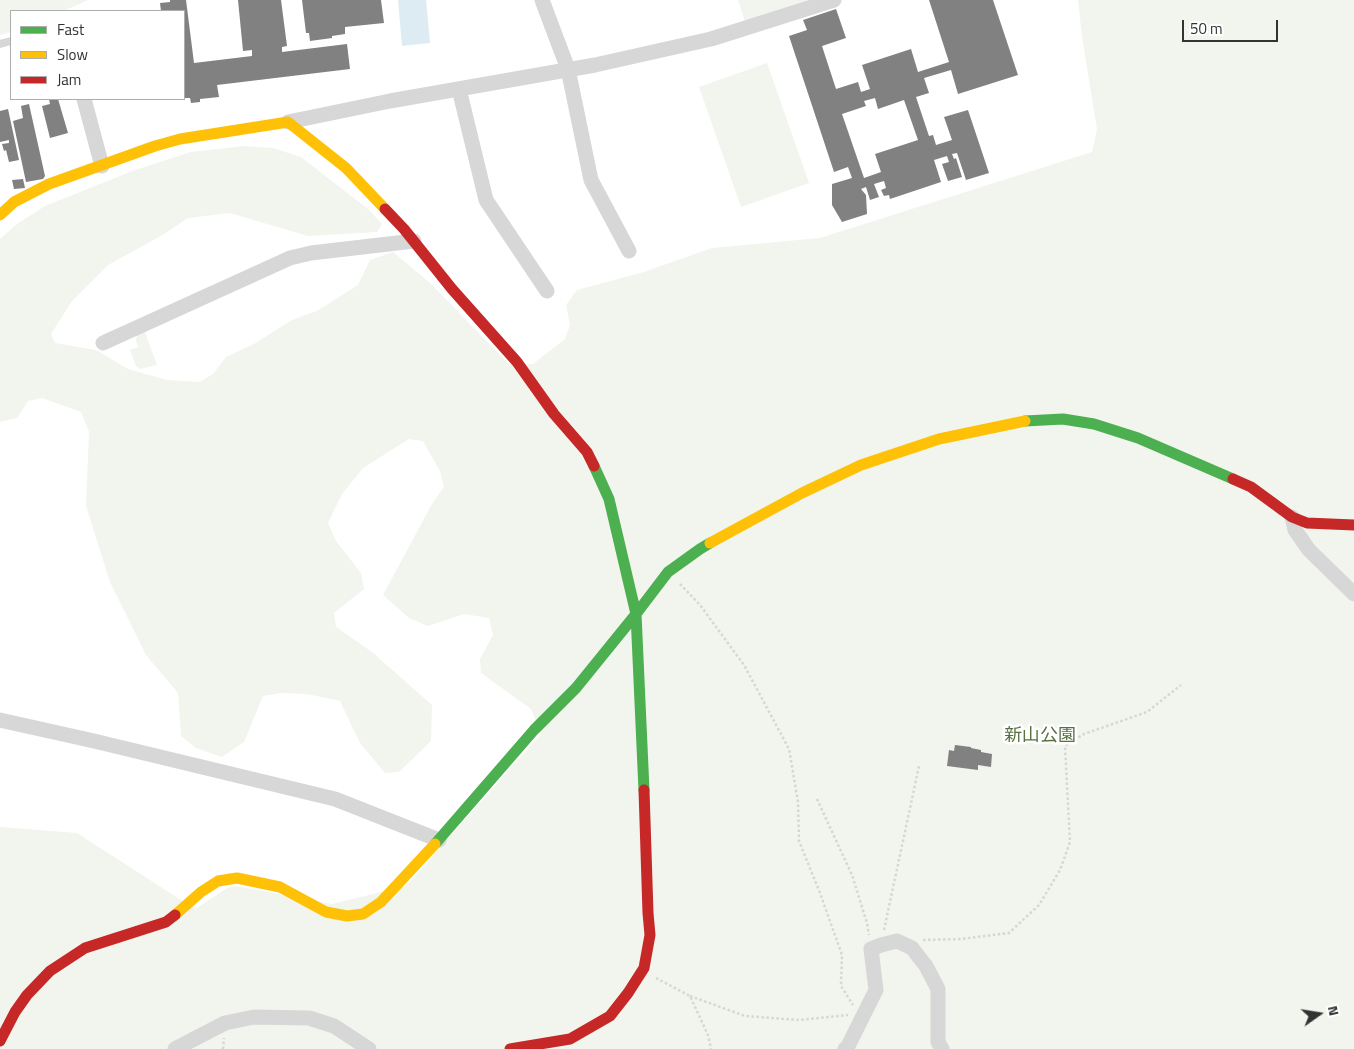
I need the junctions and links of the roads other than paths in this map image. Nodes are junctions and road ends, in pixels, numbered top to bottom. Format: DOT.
graph roads {
  1 [pos="542,0"];
  2 [pos="834,0"];
  3 [pos="568,69"];
  4 [pos="458,89"];
  5 [pos="84,100"];
  6 [pos="288,122"];
  7 [pos="102,166"];
  8 [pos="0,215"];
  9 [pos="414,241"];
  10 [pos="629,250"];
  11 [pos="547,291"];
  12 [pos="103,343"];
  13 [pos="1292,517"];
  14 [pos="1354,525"];
  15 [pos="1354,594"];
  16 [pos="636,614"];
  17 [pos="0,720"];
  18 [pos="439,840"];
  19 [pos="0,1041"];
  20 [pos="175,1049"];
  21 [pos="369,1049"];
  22 [pos="510,1049"];
  23 [pos="845,1049"];
  24 [pos="942,1049"];
  1 -- 3 [label="street"];
  2 -- 3 [label="street"];
  3 -- 4 [label="street"];
  3 -- 10 [label="street"];
  4 -- 6 [label="street"];
  4 -- 11 [label="street"];
  5 -- 7 [label="street"];
  6 -- 7 [label="street"];
  6 -- 9 [label="street"];
  7 -- 8 [label="street"];
  9 -- 12 [label="street"];
  9 -- 16 [label="street"];
  13 -- 14 [label="street"];
  13 -- 15 [label="street"];
  13 -- 16 [label="street"];
  16 -- 18 [label="street"];
  16 -- 22 [label="street"];
  17 -- 18 [label="street"];
  18 -- 19 [label="street"];
  20 -- 21 [label="street"];
  23 -- 24 [label="street"];
}
